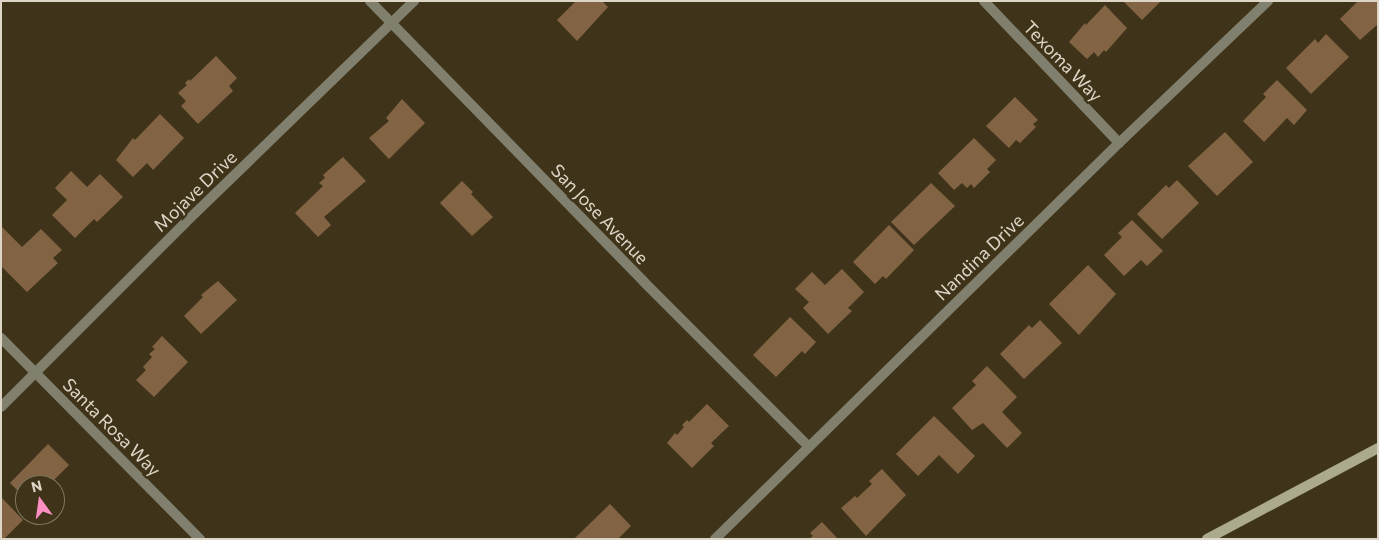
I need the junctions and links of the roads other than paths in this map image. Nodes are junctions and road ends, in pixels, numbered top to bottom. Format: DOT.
graph roads {
  1 [pos="370,1"];
  2 [pos="414,1"];
  3 [pos="984,1"];
  4 [pos="1268,1"];
  5 [pos="392,23"];
  6 [pos="1119,143"];
  7 [pos="1,338"];
  8 [pos="36,374"];
  9 [pos="1,407"];
  10 [pos="809,447"];
  11 [pos="1378,448"];
  12 [pos="200,539"];
  13 [pos="716,539"];
  14 [pos="1207,539"];
  1 -- 5 [label="street, San Jose Avenue"];
  2 -- 5 [label="street, Mojave Drive"];
  3 -- 6 [label="street, Texoma Way"];
  4 -- 6 [label="street, Nandina Drive"];
  5 -- 8 [label="street, Mojave Drive"];
  5 -- 10 [label="street, San Jose Avenue"];
  6 -- 10 [label="street, Nandina Drive"];
  7 -- 8 [label="street, Santa Rosa Way"];
  8 -- 9 [label="street, Mojave Drive"];
  8 -- 12 [label="street, Santa Rosa Way"];
  10 -- 13 [label="street, Nandina Drive"];
  11 -- 14 [label="main road"];
}
